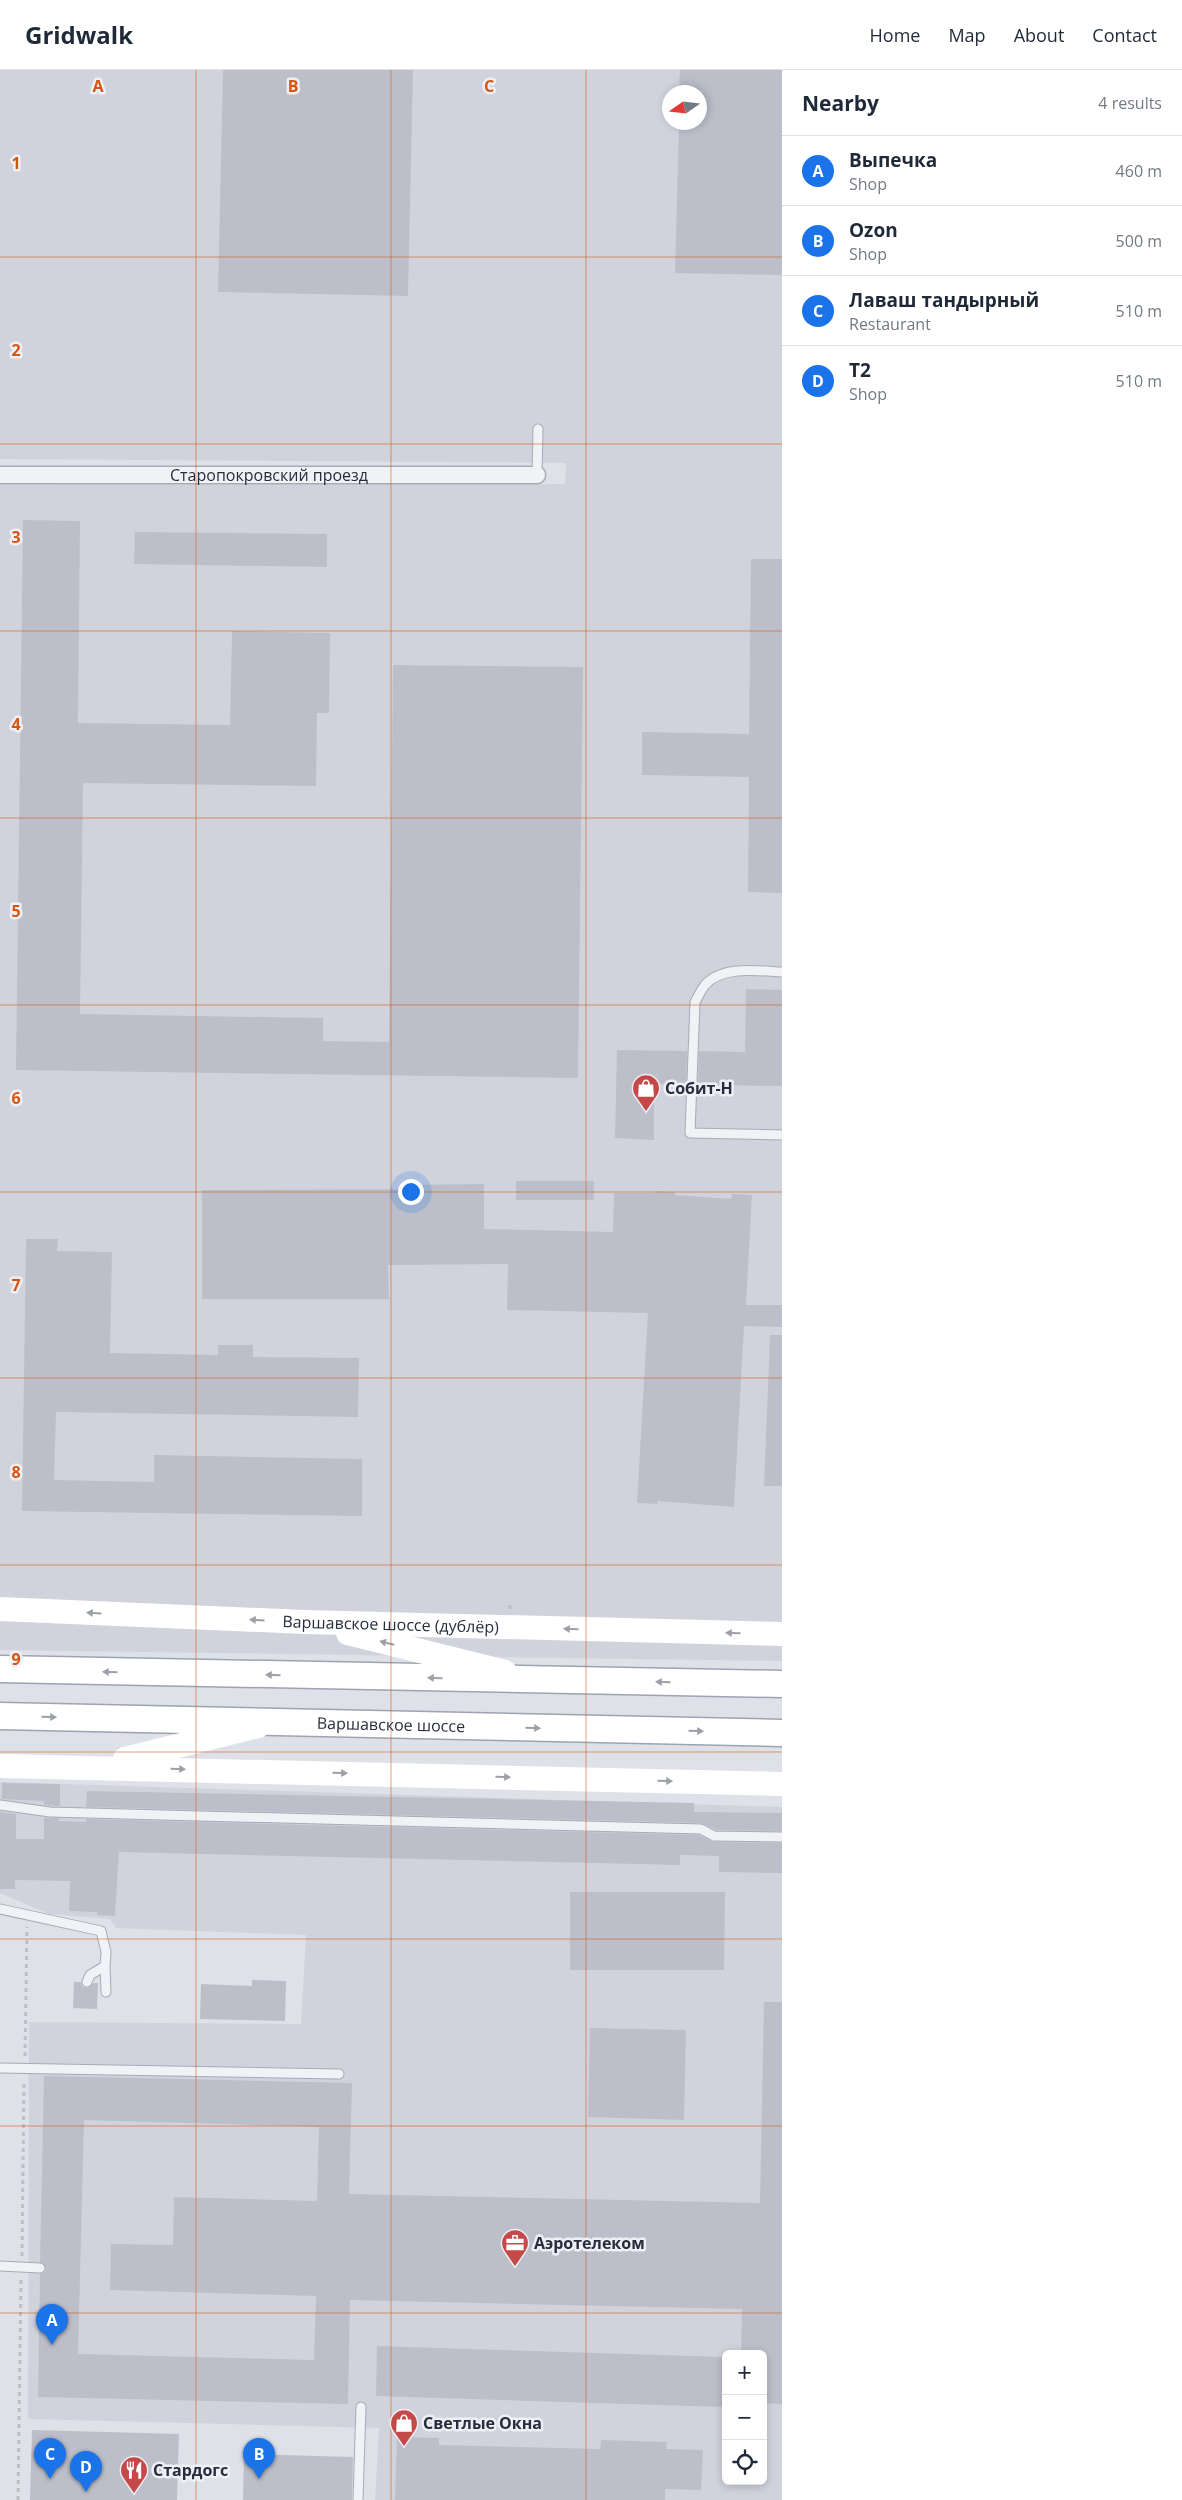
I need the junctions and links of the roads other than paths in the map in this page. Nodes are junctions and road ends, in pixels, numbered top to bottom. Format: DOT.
graph roads {
  1 [pos="538,429"];
  2 [pos="0,475"];
  3 [pos="537,475"];
  4 [pos="782,972"];
  5 [pos="782,1135"];
  6 [pos="0,1609"];
  7 [pos="306,1622"];
  8 [pos="782,1634"];
  9 [pos="0,1669"];
  10 [pos="536,1680"];
  11 [pos="782,1684"];
  12 [pos="0,1716"];
  13 [pos="275,1722"];
  14 [pos="782,1733"];
  15 [pos="0,1766"];
  16 [pos="94,1766"];
  17 [pos="782,1784"];
  18 [pos="0,1805"];
  19 [pos="782,1837"];
  20 [pos="0,1909"];
  21 [pos="105,1966"];
  22 [pos="87,1982"];
  23 [pos="106,1992"];
  24 [pos="0,2068"];
  25 [pos="338,2074"];
  26 [pos="0,2266"];
  27 [pos="40,2268"];
  28 [pos="361,2407"];
  29 [pos="358,2500"];
  1 -- 3 [label="lane"];
  2 -- 3 [label="street, Старопокровский проезд"];
  4 -- 5 [label="lane"];
  7 -- 6 [label="main road, Варшавское шоссе (дублёр), one-way"];
  8 -- 7 [label="main road, Варшавское шоссе (дублёр), one-way"];
  10 -- 7 [label="main road, one-way"];
  10 -- 9 [label="main road, one-way"];
  11 -- 10 [label="main road, one-way"];
  12 -- 13 [label="main road, Варшавское шоссе, one-way"];
  13 -- 14 [label="main road, Варшавское шоссе, one-way"];
  13 -- 16 [label="main road"];
  15 -- 16 [label="main road"];
  16 -- 17 [label="main road, one-way"];
  18 -- 19 [label="lane"];
  20 -- 21 [label="lane"];
  21 -- 22 [label="lane"];
  21 -- 23 [label="lane"];
  24 -- 25 [label="lane"];
  26 -- 27 [label="lane"];
  28 -- 29 [label="lane"];
}
